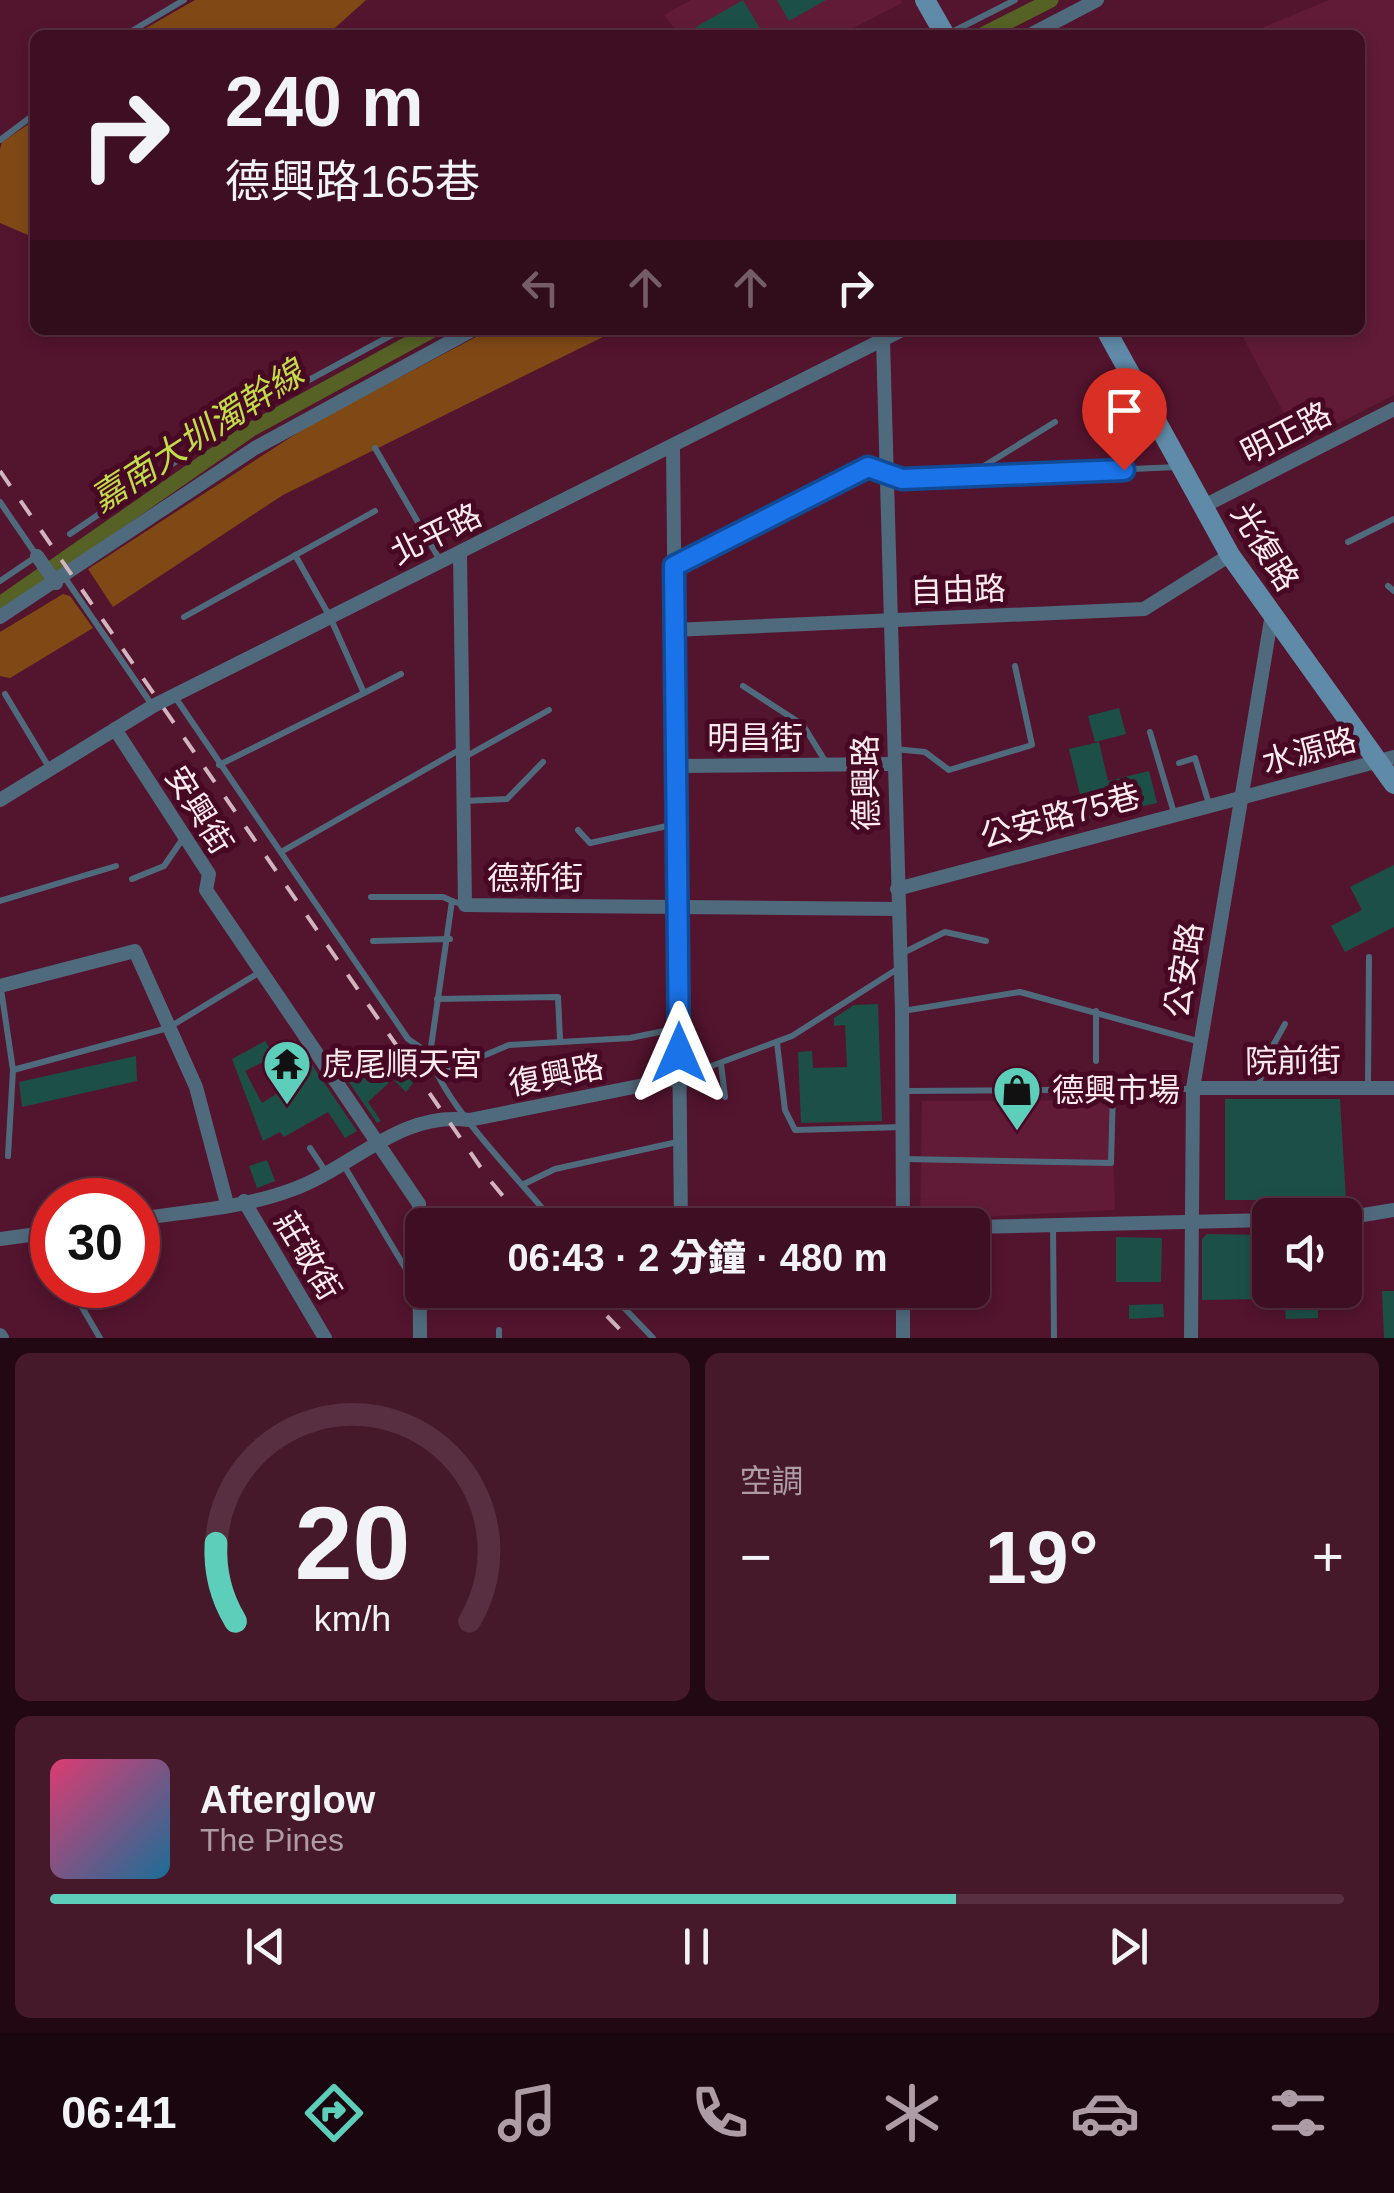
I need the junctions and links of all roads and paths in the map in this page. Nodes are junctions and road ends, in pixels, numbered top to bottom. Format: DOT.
graph roads {
  1 [pos="184,0"];
  2 [pos="925,0"];
  3 [pos="1015,0"];
  4 [pos="1097,0"];
  5 [pos="133,30"];
  6 [pos="943,30"];
  7 [pos="956,30"];
  8 [pos="1040,30"];
  9 [pos="30,118"];
  10 [pos="0,140"];
  11 [pos="392,335"];
  12 [pos="463,335"];
  13 [pos="892,335"];
  14 [pos="1109,335"];
  15 [pos="883,340"];
  16 [pos="1394,409"];
  17 [pos="1054,422"];
  18 [pos="375,448"];
  19 [pos="672,448"];
  20 [pos="1180,467"];
  21 [pos="888,474"];
  22 [pos="969,476"];
  23 [pos="0,502"];
  24 [pos="1204,506"];
  25 [pos="375,511"];
  26 [pos="1394,519"];
  27 [pos="70,534"];
  28 [pos="1348,542"];
  29 [pos="460,553"];
  30 [pos="295,555"];
  31 [pos="1230,555"];
  32 [pos="38,556"];
  33 [pos="441,563"];
  34 [pos="674,566"];
  35 [pos="60,580"];
  36 [pos="0,581"];
  37 [pos="1272,614"];
  38 [pos="0,617"];
  39 [pos="184,617"];
  40 [pos="330,617"];
  41 [pos="890,621"];
  42 [pos="673,630"];
  43 [pos="1014,666"];
  44 [pos="401,674"];
  45 [pos="744,686"];
  46 [pos="364,693"];
  47 [pos="5,694"];
  48 [pos="174,696"];
  49 [pos="153,706"];
  50 [pos="549,710"];
  51 [pos="115,730"];
  52 [pos="1150,732"];
  53 [pos="462,753"];
  54 [pos="893,756"];
  55 [pos="1387,759"];
  56 [pos="542,762"];
  57 [pos="1180,763"];
  58 [pos="828,765"];
  59 [pos="219,766"];
  60 [pos="676,766"];
  61 [pos="51,770"];
  62 [pos="1394,784"];
  63 [pos="1238,798"];
  64 [pos="0,800"];
  65 [pos="463,802"];
  66 [pos="1209,805"];
  67 [pos="1174,813"];
  68 [pos="678,824"];
  69 [pos="578,830"];
  70 [pos="185,836"];
  71 [pos="281,852"];
  72 [pos="116,866"];
  73 [pos="132,879"];
  74 [pos="896,889"];
  75 [pos="371,897"];
  76 [pos="0,901"];
  77 [pos="458,903"];
  78 [pos="678,907"];
  79 [pos="898,910"];
  80 [pos="450,939"];
  81 [pos="373,941"];
  82 [pos="986,941"];
  83 [pos="1369,957"];
  84 [pos="900,961"];
  85 [pos="261,971"];
  86 [pos="0,986"];
  87 [pos="438,999"];
  88 [pos="1096,1010"];
  89 [pos="902,1011"];
  90 [pos="1285,1024"];
  91 [pos="168,1028"];
  92 [pos="680,1028"];
  93 [pos="560,1039"];
  94 [pos="1201,1042"];
  95 [pos="778,1043"];
  96 [pos="430,1054"];
  97 [pos="1096,1060"];
  98 [pos="721,1064"];
  99 [pos="13,1070"];
  100 [pos="438,1075"];
  101 [pos="679,1078"];
  102 [pos="1193,1088"];
  103 [pos="1368,1088"];
  104 [pos="1394,1088"];
  105 [pos="1258,1089"];
  106 [pos="1114,1091"];
  107 [pos="903,1092"];
  108 [pos="725,1097"];
  109 [pos="469,1120"];
  110 [pos="904,1127"];
  111 [pos="682,1141"];
  112 [pos="376,1145"];
  113 [pos="310,1148"];
  114 [pos="8,1156"];
  115 [pos="903,1160"];
  116 [pos="342,1163"];
  117 [pos="327,1173"];
  118 [pos="524,1184"];
  119 [pos="244,1202"];
  120 [pos="226,1204"];
  121 [pos="418,1208"];
  122 [pos="543,1208"];
  123 [pos="681,1208"];
  124 [pos="903,1208"];
  125 [pos="1394,1210"];
  126 [pos="160,1214"];
  127 [pos="1362,1215"];
  128 [pos="1252,1220"];
  129 [pos="1190,1222"];
  130 [pos="1053,1226"];
  131 [pos="990,1227"];
  132 [pos="30,1235"];
  133 [pos="0,1238"];
  134 [pos="405,1268"];
  135 [pos="82,1308"];
  136 [pos="419,1308"];
  137 [pos="625,1308"];
  138 [pos="903,1308"];
  139 [pos="100,1338"];
  140 [pos="325,1338"];
  141 [pos="420,1338"];
  142 [pos="654,1338"];
  143 [pos="903,1338"];
  144 [pos="1054,1338"];
  145 [pos="1192,1338"];
  1 -- 5 [label="lane"];
  2 -- 6 [label="street"];
  3 -- 7 [label="lane"];
  4 -- 8 [label="street"];
  9 -- 10 [label="lane"];
  11 -- 27 [label="lane"];
  12 -- 35 [label="street"];
  13 -- 15 [label="street, 北平路"];
  14 -- 20 [label="street, 光復路"];
  15 -- 19 [label="street, 北平路"];
  15 -- 21 [label="street, 德興路"];
  16 -- 24 [label="street, 明正路"];
  17 -- 22 [label="lane"];
  18 -- 33 [label="lane"];
  19 -- 29 [label="street, 北平路"];
  19 -- 34 [label="street"];
  20 -- 22 [label="lane"];
  20 -- 24 [label="street, 光復路"];
  21 -- 22 [label="lane"];
  21 -- 34 [label="lane"];
  21 -- 41 [label="street, 德興路"];
  23 -- 32 [label="lane"];
  24 -- 31 [label="street, 光復路"];
  25 -- 30 [label="lane"];
  26 -- 28 [label="lane"];
  29 -- 33 [label="street, 北平路"];
  29 -- 53 [label="street, 德新街"];
  30 -- 39 [label="lane"];
  30 -- 40 [label="lane"];
  31 -- 37 [label="street, 光復路"];
  31 -- 41 [label="street, 自由路"];
  32 -- 35 [label="street"];
  32 -- 36 [label="lane"];
  33 -- 40 [label="street, 北平路"];
  34 -- 42 [label="street"];
  35 -- 38 [label="street"];
  35 -- 49 [label="lane"];
  37 -- 55 [label="street, 光復路"];
  37 -- 63 [label="street, 公安路"];
  40 -- 46 [label="lane"];
  40 -- 48 [label="street, 北平路"];
  41 -- 42 [label="street, 自由路"];
  41 -- 54 [label="street, 德興路"];
  42 -- 60 [label="street"];
  43 -- 54 [label="lane"];
  44 -- 46 [label="lane"];
  45 -- 58 [label="lane"];
  46 -- 59 [label="lane"];
  47 -- 61 [label="lane"];
  48 -- 49 [label="street, 北平路"];
  48 -- 59 [label="lane"];
  49 -- 51 [label="street, 北平路"];
  50 -- 53 [label="lane"];
  51 -- 61 [label="street, 北平路"];
  51 -- 70 [label="street, 安興街"];
  52 -- 67 [label="lane"];
  53 -- 65 [label="street, 德新街"];
  53 -- 71 [label="lane"];
  54 -- 58 [label="street, 明昌街"];
  54 -- 74 [label="street, 德興路"];
  55 -- 62 [label="street, 光復路"];
  55 -- 63 [label="street, 水源路"];
  56 -- 65 [label="lane"];
  57 -- 66 [label="lane"];
  58 -- 60 [label="street, 明昌街"];
  59 -- 71 [label="lane"];
  60 -- 68 [label="street"];
  61 -- 64 [label="street, 北平路"];
  63 -- 66 [label="street, 公安路75巷"];
  63 -- 94 [label="street, 公安路"];
  65 -- 77 [label="street, 德新街"];
  66 -- 67 [label="street, 公安路75巷"];
  67 -- 74 [label="street, 公安路75巷"];
  68 -- 69 [label="lane"];
  68 -- 78 [label="street"];
  70 -- 73 [label="lane"];
  70 -- 85 [label="street, 安興街"];
  71 -- 96 [label="lane"];
  72 -- 76 [label="lane"];
  74 -- 79 [label="street, 德興路"];
  75 -- 77 [label="lane"];
  77 -- 78 [label="street, 德新街"];
  77 -- 80 [label="lane"];
  78 -- 79 [label="street, 德新街"];
  78 -- 92 [label="street"];
  79 -- 84 [label="street, 德興路"];
  80 -- 81 [label="lane"];
  80 -- 87 [label="lane"];
  82 -- 84 [label="lane"];
  83 -- 103 [label="lane"];
  84 -- 89 [label="street, 德興路"];
  84 -- 95 [label="lane"];
  85 -- 91 [label="lane"];
  85 -- 112 [label="street, 安興街"];
  86 -- 91 [label="street"];
  86 -- 99 [label="lane"];
  87 -- 93 [label="lane"];
  87 -- 96 [label="lane"];
  88 -- 89 [label="lane"];
  88 -- 94 [label="lane"];
  88 -- 97 [label="lane"];
  89 -- 107 [label="street, 德興路"];
  90 -- 105 [label="lane"];
  91 -- 99 [label="lane"];
  91 -- 120 [label="street"];
  92 -- 93 [label="lane"];
  92 -- 101 [label="street"];
  93 -- 100 [label="lane"];
  94 -- 102 [label="street, 公安路"];
  95 -- 98 [label="lane"];
  95 -- 110 [label="lane"];
  96 -- 100 [label="lane"];
  98 -- 101 [label="lane"];
  98 -- 108 [label="lane"];
  99 -- 114 [label="lane"];
  100 -- 109 [label="lane"];
  101 -- 109 [label="street, 復興路"];
  101 -- 111 [label="street"];
  102 -- 105 [label="street, 院前街"];
  102 -- 106 [label="lane"];
  102 -- 129 [label="street, 公安路"];
  103 -- 104 [label="street, 院前街"];
  103 -- 105 [label="street, 院前街"];
  106 -- 107 [label="lane"];
  106 -- 115 [label="lane"];
  107 -- 110 [label="street, 德興路"];
  109 -- 112 [label="street, 復興路"];
  109 -- 118 [label="lane"];
  110 -- 115 [label="street, 德興路"];
  111 -- 118 [label="lane"];
  111 -- 123 [label="street"];
  112 -- 116 [label="street, 復興路"];
  112 -- 121 [label="street, 安興街"];
  113 -- 117 [label="lane"];
  115 -- 124 [label="street, 德興路"];
  116 -- 117 [label="street, 復興路"];
  116 -- 134 [label="lane"];
  117 -- 119 [label="street, 復興路"];
  118 -- 122 [label="lane"];
  119 -- 120 [label="street, 復興路"];
  119 -- 140 [label="street, 莊敬街"];
  120 -- 126 [label="street, 復興路"];
  125 -- 127 [label="street"];
  128 -- 129 [label="street"];
  129 -- 130 [label="street"];
  129 -- 145 [label="street, 公安路"];
  130 -- 131 [label="street"];
  130 -- 144 [label="lane"];
  132 -- 133 [label="street"];
  135 -- 139 [label="lane"];
  136 -- 141 [label="street, 安興街"];
  137 -- 142 [label="lane"];
  138 -- 143 [label="street"];
}
